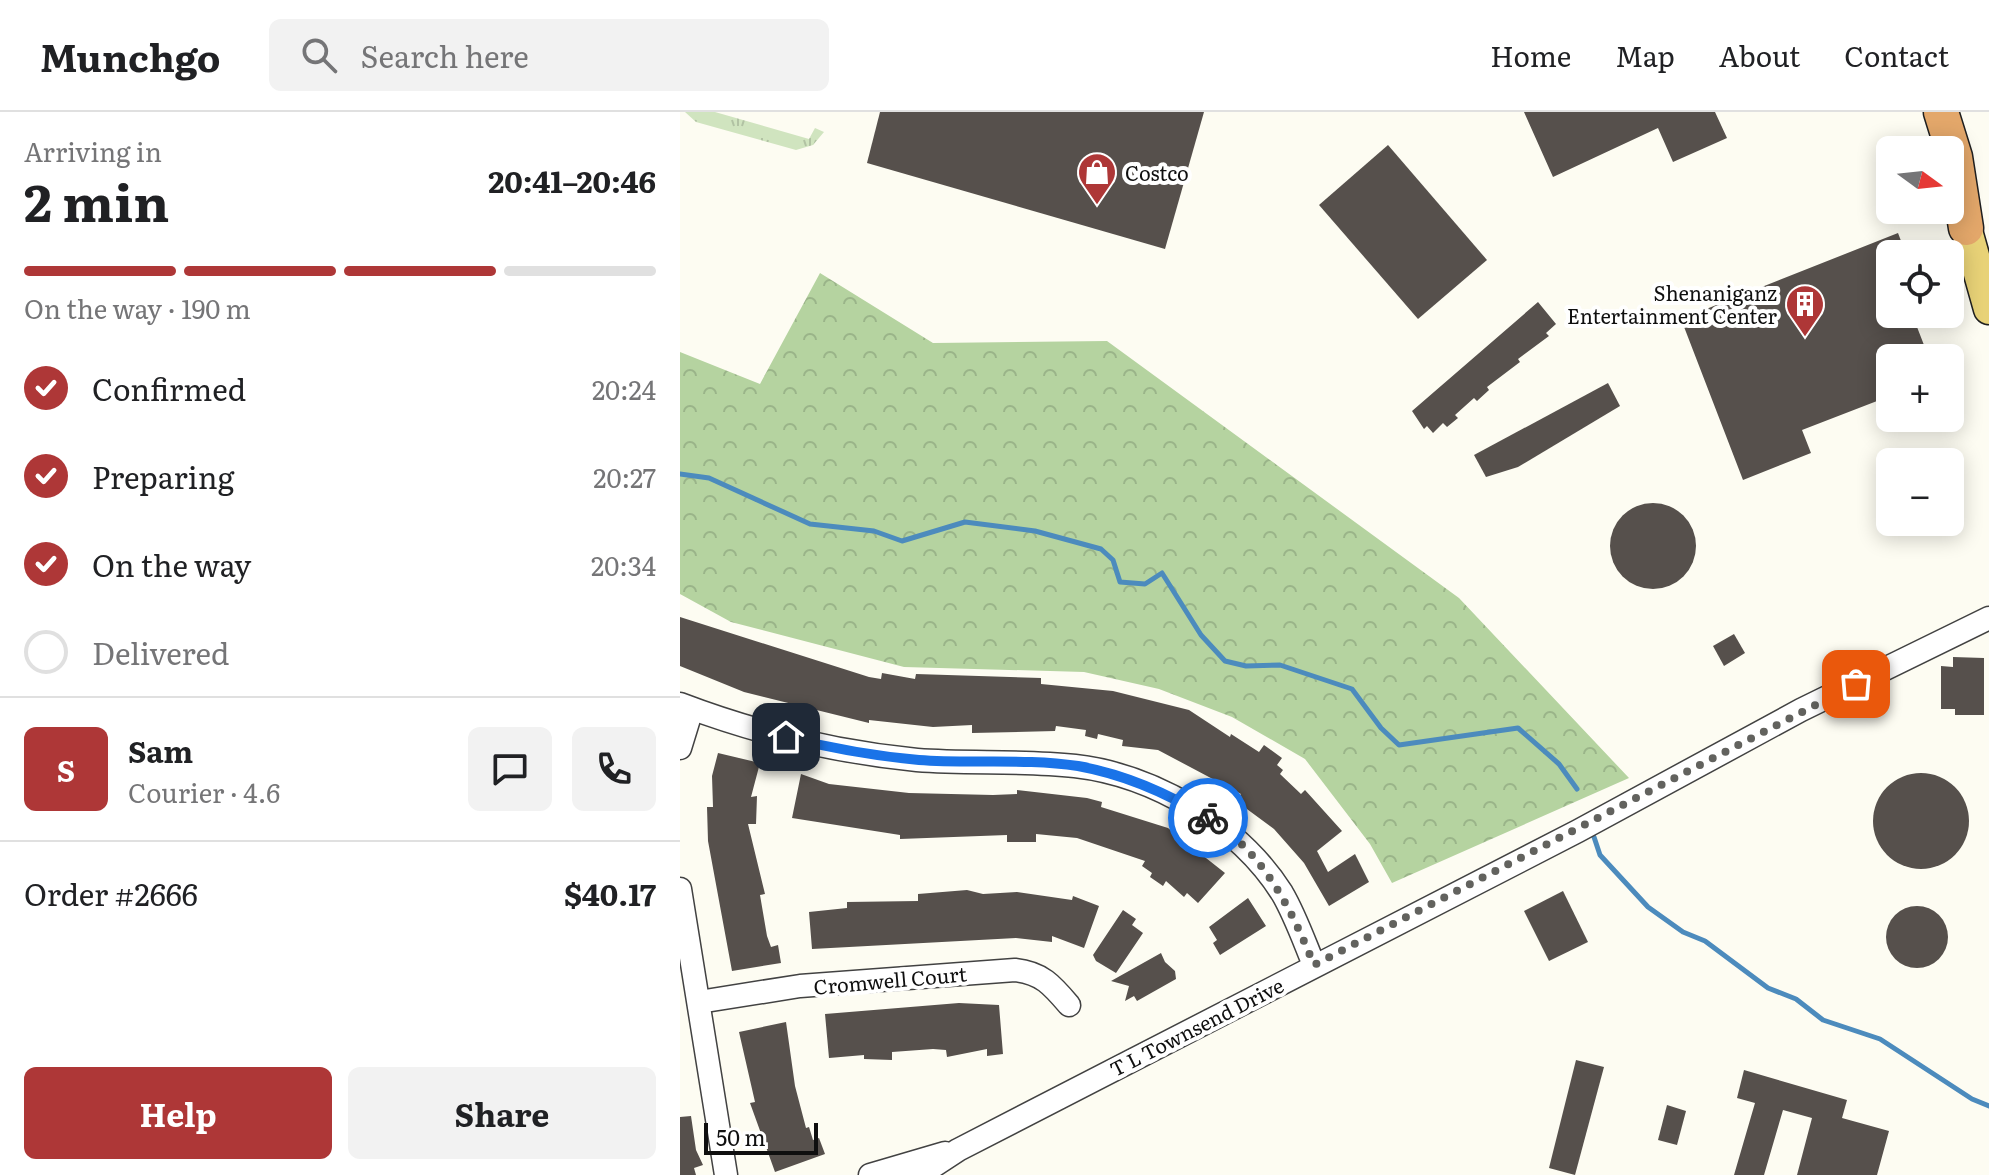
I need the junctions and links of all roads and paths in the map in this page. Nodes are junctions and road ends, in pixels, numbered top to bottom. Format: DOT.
graph roads {
  1 [pos="1928,112"];
  2 [pos="1941,112"];
  3 [pos="1937,136"];
  4 [pos="1964,221"];
  5 [pos="1966,228"];
  6 [pos="1989,309"];
  7 [pos="1989,618"];
  8 [pos="686,706"];
  9 [pos="680,748"];
  10 [pos="680,889"];
  11 [pos="1314,965"];
  12 [pos="699,1002"];
  13 [pos="1069,1005"];
  14 [pos="724,1149"];
  15 [pos="958,1150"];
  16 [pos="726,1175"];
  17 [pos="741,1175"];
  18 [pos="870,1175"];
  19 [pos="920,1175"];
  1 -- 3 [label="main road"];
  2 -- 5 [label="highway"];
  4 -- 5 [label="main road"];
  5 -- 6 [label="main road"];
  7 -- 11 [label="street, T L Townsend Drive"];
  8 -- 9 [label="street"];
  8 -- 11 [label="street"];
  10 -- 12 [label="street"];
  11 -- 15 [label="street, T L Townsend Drive"];
  12 -- 13 [label="street, Cromwell Court"];
  12 -- 14 [label="street"];
  14 -- 16 [label="street"];
  14 -- 17 [label="street"];
  15 -- 18 [label="street, T L Townsend Drive"];
  15 -- 19 [label="street, T L Townsend Drive"];
}
